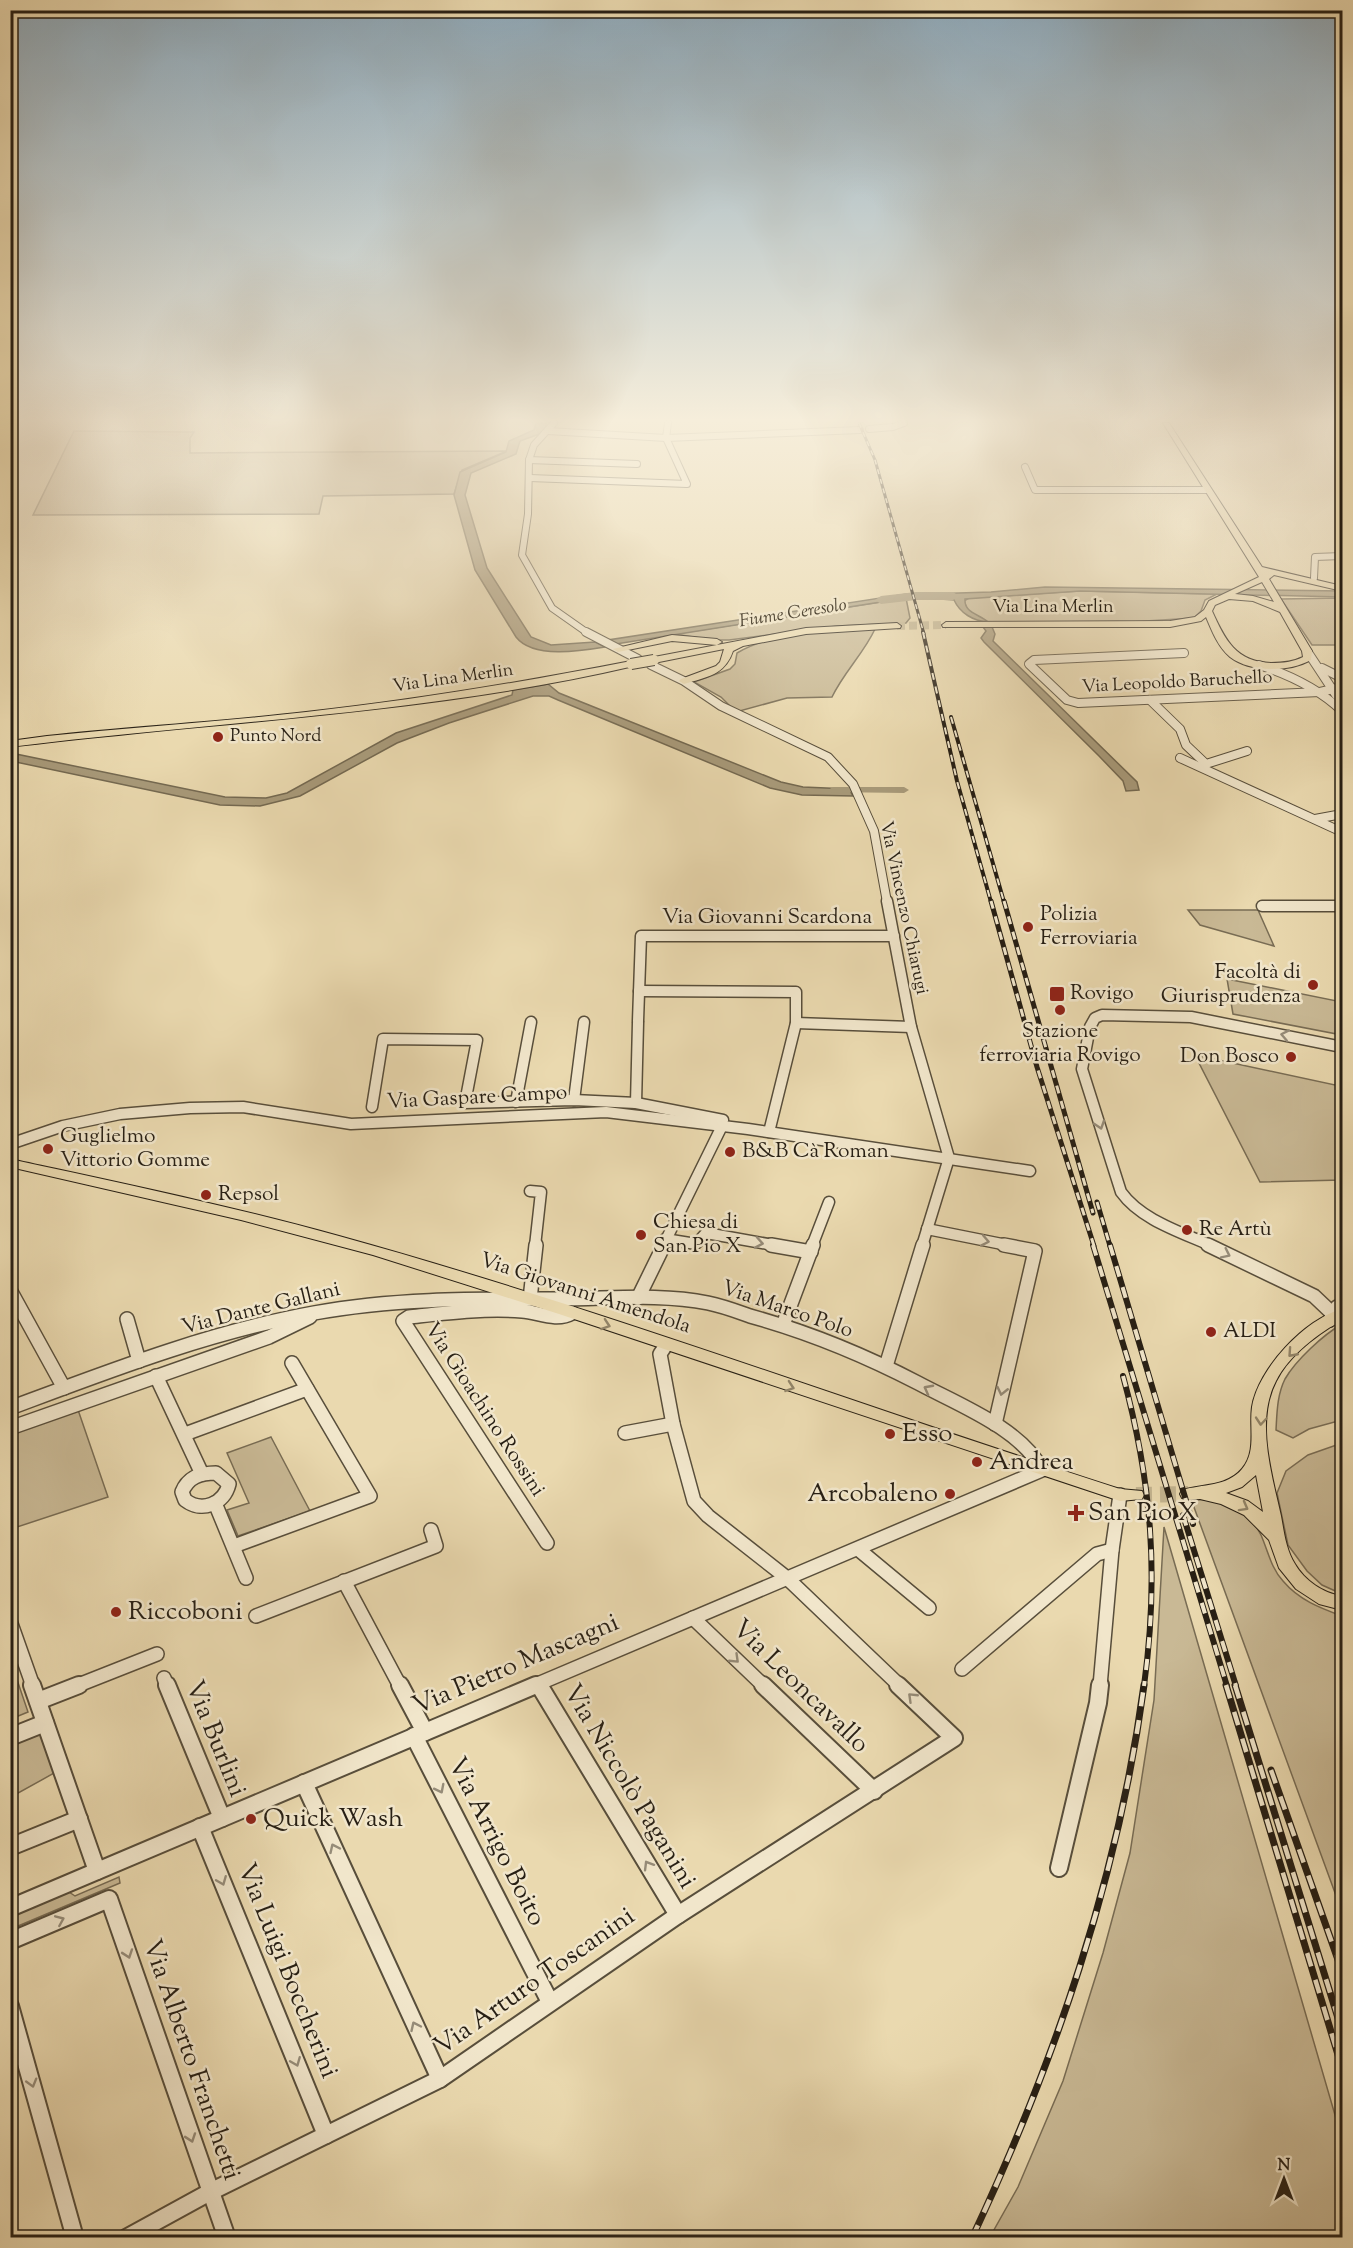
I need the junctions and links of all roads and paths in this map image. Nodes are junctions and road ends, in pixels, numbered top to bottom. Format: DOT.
graph roads {
  1 [pos="526,528"];
  2 [pos="1232,528"];
  3 [pos="1342,558"];
  4 [pos="1251,559"];
  5 [pos="1261,573"];
  6 [pos="1314,578"];
  7 [pos="1302,580"];
  8 [pos="1269,586"];
  9 [pos="1242,588"];
  10 [pos="1342,588"];
  11 [pos="1219,598"];
  12 [pos="1282,610"];
  13 [pos="1208,611"];
  14 [pos="1160,624"];
  15 [pos="946,625"];
  16 [pos="897,626"];
  17 [pos="688,639"];
  18 [pos="1222,639"];
  19 [pos="755,640"];
  20 [pos="618,649"];
  21 [pos="1307,651"];
  22 [pos="687,653"];
  23 [pos="1163,654"];
  24 [pos="724,660"];
  25 [pos="634,662"];
  26 [pos="653,662"];
  27 [pos="1253,663"];
  28 [pos="1318,665"];
  29 [pos="1293,678"];
  30 [pos="1342,678"];
  31 [pos="684,681"];
  32 [pos="1306,684"];
  33 [pos="1342,686"];
  34 [pos="1332,687"];
  35 [pos="1299,692"];
  36 [pos="1320,692"];
  37 [pos="1150,700"];
  38 [pos="1342,705"];
  39 [pos="1342,711"];
  40 [pos="10,744"];
  41 [pos="1247,751"];
  42 [pos="1180,758"];
  43 [pos="1342,814"];
  44 [pos="1316,819"];
  45 [pos="1342,832"];
  46 [pos="1262,906"];
  47 [pos="1342,906"];
  48 [pos="894,936"];
  49 [pos="639,991"];
  50 [pos="531,1022"];
  51 [pos="584,1022"];
  52 [pos="796,1023"];
  53 [pos="911,1027"];
  54 [pos="1342,1047"];
  55 [pos="574,1100"];
  56 [pos="516,1102"];
  57 [pos="636,1103"];
  58 [pos="372,1107"];
  59 [pos="722,1126"];
  60 [pos="748,1129"];
  61 [pos="769,1132"];
  62 [pos="10,1144"];
  63 [pos="950,1158"];
  64 [pos="10,1163"];
  65 [pos="1030,1171"];
  66 [pos="530,1191"];
  67 [pos="829,1202"];
  68 [pos="927,1229"];
  69 [pos="665,1239"];
  70 [pos="812,1252"];
  71 [pos="10,1290"];
  72 [pos="638,1298"];
  73 [pos="530,1299"];
  74 [pos="1342,1305"];
  75 [pos="311,1313"];
  76 [pos="572,1313"];
  77 [pos="1335,1316"];
  78 [pos="127,1319"];
  79 [pos="783,1324"];
  80 [pos="666,1345"];
  81 [pos="139,1361"];
  82 [pos="292,1363"];
  83 [pos="886,1366"];
  84 [pos="156,1376"];
  85 [pos="64,1388"];
  86 [pos="307,1389"];
  87 [pos="10,1408"];
  88 [pos="673,1424"];
  89 [pos="994,1424"];
  90 [pos="10,1428"];
  91 [pos="625,1432"];
  92 [pos="185,1434"];
  93 [pos="1259,1450"];
  94 [pos="1042,1470"];
  95 [pos="202,1474"];
  96 [pos="1128,1495"];
  97 [pos="215,1503"];
  98 [pos="430,1530"];
  99 [pos="1278,1539"];
  100 [pos="548,1543"];
  101 [pos="234,1546"];
  102 [pos="858,1549"];
  103 [pos="1112,1550"];
  104 [pos="246,1578"];
  105 [pos="787,1578"];
  106 [pos="345,1581"];
  107 [pos="1338,1604"];
  108 [pos="929,1608"];
  109 [pos="256,1616"];
  110 [pos="693,1618"];
  111 [pos="10,1621"];
  112 [pos="157,1654"];
  113 [pos="962,1669"];
  114 [pos="164,1678"];
  115 [pos="539,1684"];
  116 [pos="38,1701"];
  117 [pos="45,1723"];
  118 [pos="419,1734"];
  119 [pos="10,1737"];
  120 [pos="304,1783"];
  121 [pos="874,1791"];
  122 [pos="222,1818"];
  123 [pos="78,1819"];
  124 [pos="200,1827"];
  125 [pos="10,1847"];
  126 [pos="1059,1868"];
  127 [pos="97,1871"];
  128 [pos="10,1908"];
  129 [pos="678,1915"];
  130 [pos="10,1941"];
  131 [pos="550,2002"];
  132 [pos="10,2006"];
  133 [pos="440,2079"];
  134 [pos="326,2135"];
  135 [pos="210,2192"];
  136 [pos="75,2238"];
  137 [pos="126,2238"];
  138 [pos="227,2238"];
  1 -- 20 [label="street"];
  2 -- 4 [label="main road"];
  3 -- 6 [label="street"];
  4 -- 5 [label="main road"];
  4 -- 9 [label="main road"];
  5 -- 7 [label="main road"];
  5 -- 8 [label="main road"];
  5 -- 9 [label="main road"];
  7 -- 8 [label="main road"];
  7 -- 10 [label="main road"];
  8 -- 12 [label="main road"];
  9 -- 11 [label="main road"];
  11 -- 12 [label="main road"];
  11 -- 13 [label="main road"];
  12 -- 21 [label="main road"];
  13 -- 14 [label="main road, Via Lina Merlin"];
  13 -- 18 [label="main road"];
  14 -- 15 [label="main road, Via Lina Merlin"];
  14 -- 18 [label="main road, Via Lina Merlin"];
  16 -- 19 [label="main road, Via Lina Merlin"];
  17 -- 19 [label="main road"];
  17 -- 20 [label="main road"];
  17 -- 22 [label="main road"];
  18 -- 27 [label="main road"];
  19 -- 22 [label="main road, Via Lina Merlin"];
  19 -- 24 [label="main road"];
  20 -- 25 [label="street"];
  21 -- 27 [label="main road"];
  21 -- 28 [label="street"];
  22 -- 24 [label="main road"];
  22 -- 26 [label="main road, Via Lina Merlin"];
  23 -- 23 [label="street, Via Leopoldo Baruchello"];
  23 -- 37 [label="street, Via Leopoldo Baruchello"];
  24 -- 31 [label="main road"];
  25 -- 26 [label="main road, Via Lina Merlin, bridge"];
  25 -- 40 [label="main road, Via Lina Merlin"];
  26 -- 31 [label="street, Via Vincenzo Chiarugi"];
  27 -- 29 [label="street"];
  28 -- 30 [label="street"];
  28 -- 34 [label="street"];
  29 -- 32 [label="street"];
  29 -- 34 [label="street"];
  31 -- 48 [label="street, Via Vincenzo Chiarugi"];
  32 -- 35 [label="street, Via Leopoldo Baruchello"];
  32 -- 36 [label="street"];
  33 -- 34 [label="street, Via Leopoldo Baruchello"];
  34 -- 36 [label="street, Via Leopoldo Baruchello"];
  34 -- 38 [label="street"];
  35 -- 36 [label="street, Via Leopoldo Baruchello"];
  35 -- 37 [label="street, Via Leopoldo Baruchello"];
  36 -- 39 [label="street"];
  37 -- 41 [label="street"];
  42 -- 45 [label="street"];
  43 -- 44 [label="street"];
  46 -- 47 [label="street"];
  48 -- 49 [label="street, Via Giovanni Scardona"];
  48 -- 53 [label="street, Via Vincenzo Chiarugi"];
  49 -- 52 [label="street"];
  49 -- 57 [label="street"];
  50 -- 56 [label="street"];
  51 -- 55 [label="street"];
  52 -- 53 [label="street, Via Vincenzo Chiarugi"];
  52 -- 61 [label="street"];
  53 -- 63 [label="street, Via Vincenzo Chiarugi"];
  54 -- 77 [label="street, one-way"];
  55 -- 56 [label="street"];
  55 -- 57 [label="street"];
  56 -- 58 [label="street"];
  57 -- 60 [label="street"];
  59 -- 60 [label="street, Via Gaspare Campo"];
  59 -- 62 [label="street, Via Gaspare Campo"];
  59 -- 69 [label="street"];
  60 -- 61 [label="street, Via Gaspare Campo"];
  61 -- 63 [label="street, Via Gaspare Campo"];
  63 -- 65 [label="street, Via Gaspare Campo"];
  63 -- 68 [label="street"];
  64 -- 73 [label="main road, Via Giovanni Amendola"];
  66 -- 73 [label="street"];
  67 -- 70 [label="street"];
  68 -- 83 [label="street"];
  68 -- 89 [label="street, one-way"];
  69 -- 70 [label="street, one-way"];
  69 -- 72 [label="street"];
  70 -- 79 [label="street"];
  71 -- 85 [label="street"];
  72 -- 73 [label="street, Via Marco Polo"];
  72 -- 79 [label="street, Via Marco Polo"];
  73 -- 75 [label="street, Via Dante Gallani"];
  73 -- 76 [label="main road, Via Giovanni Amendola"];
  74 -- 77 [label="street"];
  75 -- 81 [label="street, Via Dante Gallani"];
  75 -- 84 [label="street"];
  76 -- 80 [label="main road, Via Giovanni Amendola, one-way"];
  76 -- 100 [label="street, Via Gioachino Rossini"];
  77 -- 93 [label="main road, one-way"];
  78 -- 81 [label="street"];
  79 -- 83 [label="street, Via Marco Polo"];
  80 -- 88 [label="street"];
  80 -- 94 [label="main road, Via Giovanni Amendola, one-way"];
  81 -- 85 [label="street, Via Dante Gallani"];
  82 -- 86 [label="street"];
  89 -- 83 [label="street, Via Marco Polo, one-way"];
  84 -- 90 [label="street"];
  84 -- 92 [label="street"];
  85 -- 87 [label="street, Via Dante Gallani"];
  86 -- 92 [label="street"];
  86 -- 101 [label="street"];
  88 -- 91 [label="street"];
  88 -- 105 [label="street"];
  89 -- 94 [label="street, Via Marco Polo"];
  92 -- 95 [label="street"];
  93 -- 99 [label="main road"];
  93 -- 99 [label="main road, one-way"];
  94 -- 96 [label="main road, Via Giovanni Amendola"];
  94 -- 102 [label="street, Via Pietro Mascagni"];
  95 -- 97 [label="street"];
  95 -- 97 [label="street"];
  96 -- 103 [label="street"];
  97 -- 101 [label="street"];
  98 -- 106 [label="street"];
  99 -- 107 [label="main road"];
  101 -- 104 [label="street"];
  102 -- 105 [label="street, Via Pietro Mascagni"];
  102 -- 108 [label="street"];
  103 -- 113 [label="street"];
  103 -- 126 [label="street"];
  105 -- 110 [label="street, Via Pietro Mascagni"];
  121 -- 105 [label="street, Via Arturo Toscanini, one-way"];
  106 -- 109 [label="street"];
  106 -- 118 [label="street, Via Arrigo Boito"];
  110 -- 115 [label="street, Via Pietro Mascagni"];
  110 -- 121 [label="street, Via Leoncavallo, one-way"];
  111 -- 116 [label="street"];
  112 -- 116 [label="street"];
  114 -- 122 [label="street, Via Burlini"];
  115 -- 118 [label="street, Via Pietro Mascagni"];
  129 -- 115 [label="street, Via Niccolò Paganini, one-way"];
  116 -- 117 [label="street"];
  117 -- 119 [label="street"];
  117 -- 123 [label="street"];
  118 -- 120 [label="street, Via Pietro Mascagni"];
  118 -- 131 [label="street, Via Arrigo Boito, one-way"];
  120 -- 122 [label="street, Via Pietro Mascagni"];
  133 -- 120 [label="street, one-way"];
  121 -- 129 [label="street, Via Arturo Toscanini"];
  122 -- 124 [label="street, Via Pietro Mascagni"];
  123 -- 125 [label="street"];
  123 -- 127 [label="street"];
  124 -- 127 [label="street, Via Pietro Mascagni"];
  124 -- 134 [label="street, Via Luigi Boccherini, one-way"];
  127 -- 128 [label="street, Via Pietro Mascagni"];
  129 -- 131 [label="street, Via Arturo Toscanini"];
  130 -- 135 [label="street, Via Alberto Franchetti, one-way"];
  131 -- 133 [label="street, Via Arturo Toscanini"];
  132 -- 136 [label="street, one-way"];
  133 -- 134 [label="street, Via Arturo Toscanini"];
  134 -- 135 [label="street, Via Arturo Toscanini"];
  135 -- 137 [label="street, Via Arturo Toscanini"];
  135 -- 138 [label="street, Via Alberto Franchetti"];
}
